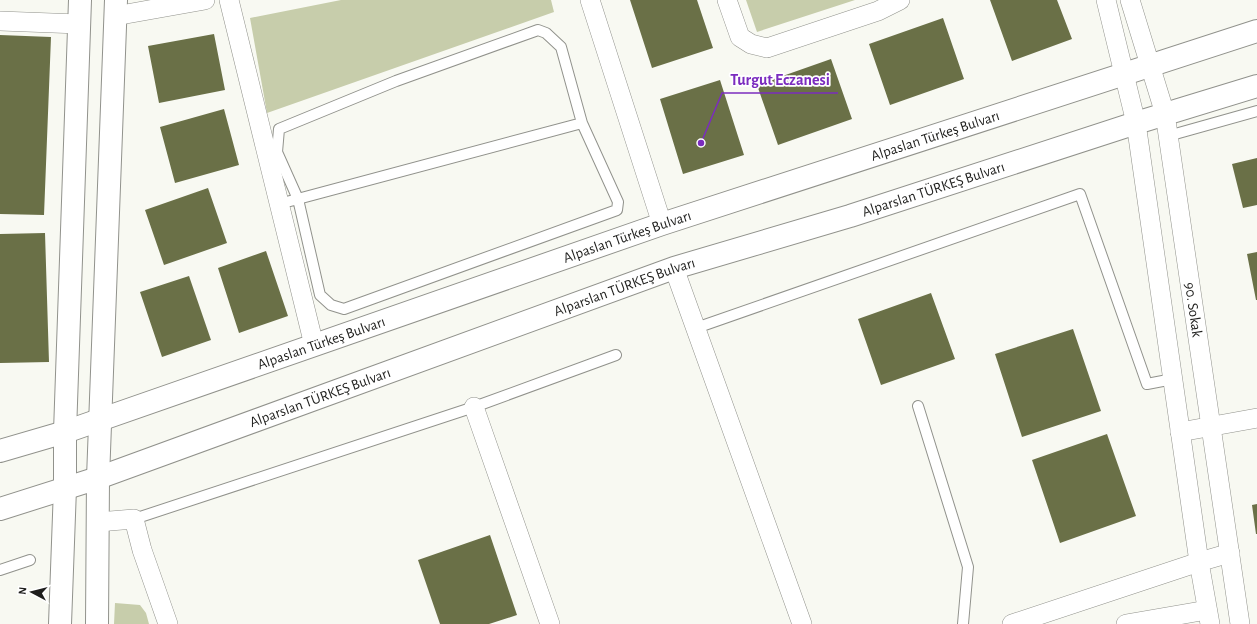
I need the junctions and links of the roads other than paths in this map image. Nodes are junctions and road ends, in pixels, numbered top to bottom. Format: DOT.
graph roads {
  1 [pos="80,0"];
  2 [pos="205,0"];
  3 [pos="229,0"];
  4 [pos="590,0"];
  5 [pos="727,0"];
  6 [pos="900,0"];
  7 [pos="1106,0"];
  8 [pos="1130,0"];
  9 [pos="115,8"];
  10 [pos="0,21"];
  11 [pos="79,24"];
  12 [pos="1257,31"];
  13 [pos="1150,65"];
  14 [pos="1124,74"];
  15 [pos="1257,86"];
  16 [pos="1257,111"];
  17 [pos="1165,114"];
  18 [pos="582,123"];
  19 [pos="1136,123"];
  20 [pos="1168,136"];
  21 [pos="298,198"];
  22 [pos="278,204"];
  23 [pos="662,224"];
  24 [pos="674,268"];
  25 [pos="696,328"];
  26 [pos="314,345"];
  27 [pos="616,355"];
  28 [pos="1173,379"];
  29 [pos="918,406"];
  30 [pos="474,407"];
  31 [pos="1257,418"];
  32 [pos="101,420"];
  33 [pos="1211,427"];
  34 [pos="65,432"];
  35 [pos="1180,432"];
  36 [pos="0,452"];
  37 [pos="98,478"];
  38 [pos="65,488"];
  39 [pos="0,509"];
  40 [pos="134,519"];
  41 [pos="98,522"];
  42 [pos="1230,553"];
  43 [pos="30,560"];
  44 [pos="1199,562"];
  45 [pos="0,570"];
  46 [pos="1209,617"];
  47 [pos="60,624"];
  48 [pos="96,624"];
  49 [pos="168,624"];
  50 [pos="550,624"];
  51 [pos="802,624"];
  52 [pos="963,624"];
  53 [pos="1012,624"];
  54 [pos="1126,624"];
  55 [pos="1240,624"];
  1 -- 11 [label="main road"];
  2 -- 9 [label="street"];
  3 -- 22 [label="street"];
  4 -- 23 [label="street"];
  5 -- 6 [label="street"];
  7 -- 14 [label="street, 90. Sokak"];
  8 -- 13 [label="street, 90. Sokak"];
  9 -- 32 [label="main road"];
  10 -- 11 [label="street"];
  11 -- 34 [label="main road"];
  12 -- 13 [label="main road, Alpaslan Türkeş Bulvarı"];
  13 -- 14 [label="main road, Alpaslan Türkeş Bulvarı"];
  13 -- 17 [label="street, 90. Sokak"];
  14 -- 19 [label="street, 90. Sokak"];
  14 -- 23 [label="main road, Alpaslan Türkeş Bulvarı"];
  15 -- 17 [label="main road, Alparslan TÜRKEŞ Bulvarı"];
  16 -- 20 [label="lane"];
  17 -- 19 [label="main road, Alparslan TÜRKEŞ Bulvarı"];
  17 -- 20 [label="street, 90. Sokak"];
  18 -- 21 [label="lane"];
  18 -- 21 [label="lane"];
  18 -- 21 [label="lane"];
  19 -- 24 [label="main road, Alparslan TÜRKEŞ Bulvarı"];
  19 -- 28 [label="street, 90. Sokak"];
  20 -- 33 [label="street, 90. Sokak"];
  21 -- 22 [label="lane"];
  22 -- 26 [label="street"];
  23 -- 26 [label="main road, Alpaslan Türkeş Bulvarı"];
  24 -- 25 [label="street"];
  24 -- 37 [label="main road, Alparslan TÜRKEŞ Bulvarı"];
  25 -- 28 [label="lane"];
  25 -- 51 [label="street"];
  26 -- 32 [label="main road, Alpaslan Türkeş Bulvarı"];
  27 -- 30 [label="lane"];
  28 -- 35 [label="street, 90. Sokak"];
  29 -- 52 [label="lane"];
  30 -- 40 [label="lane"];
  30 -- 50 [label="street"];
  31 -- 33 [label="street"];
  32 -- 34 [label="main road, Alpaslan Türkeş Bulvarı"];
  32 -- 37 [label="main road"];
  33 -- 35 [label="street"];
  33 -- 42 [label="street, 90. Sokak"];
  34 -- 36 [label="main road, Alpaslan Türkeş Bulvarı"];
  34 -- 38 [label="main road"];
  35 -- 44 [label="street, 90. Sokak"];
  37 -- 38 [label="main road, Alparslan TÜRKEŞ Bulvarı"];
  37 -- 41 [label="main road"];
  38 -- 39 [label="main road, Alparslan TÜRKEŞ Bulvarı"];
  38 -- 47 [label="main road"];
  40 -- 41 [label="street"];
  40 -- 49 [label="street"];
  41 -- 48 [label="main road"];
  42 -- 44 [label="street"];
  42 -- 55 [label="street, 90. Sokak"];
  43 -- 45 [label="lane"];
  44 -- 46 [label="street, 90. Sokak"];
  44 -- 53 [label="street"];
  46 -- 54 [label="street"];
}
